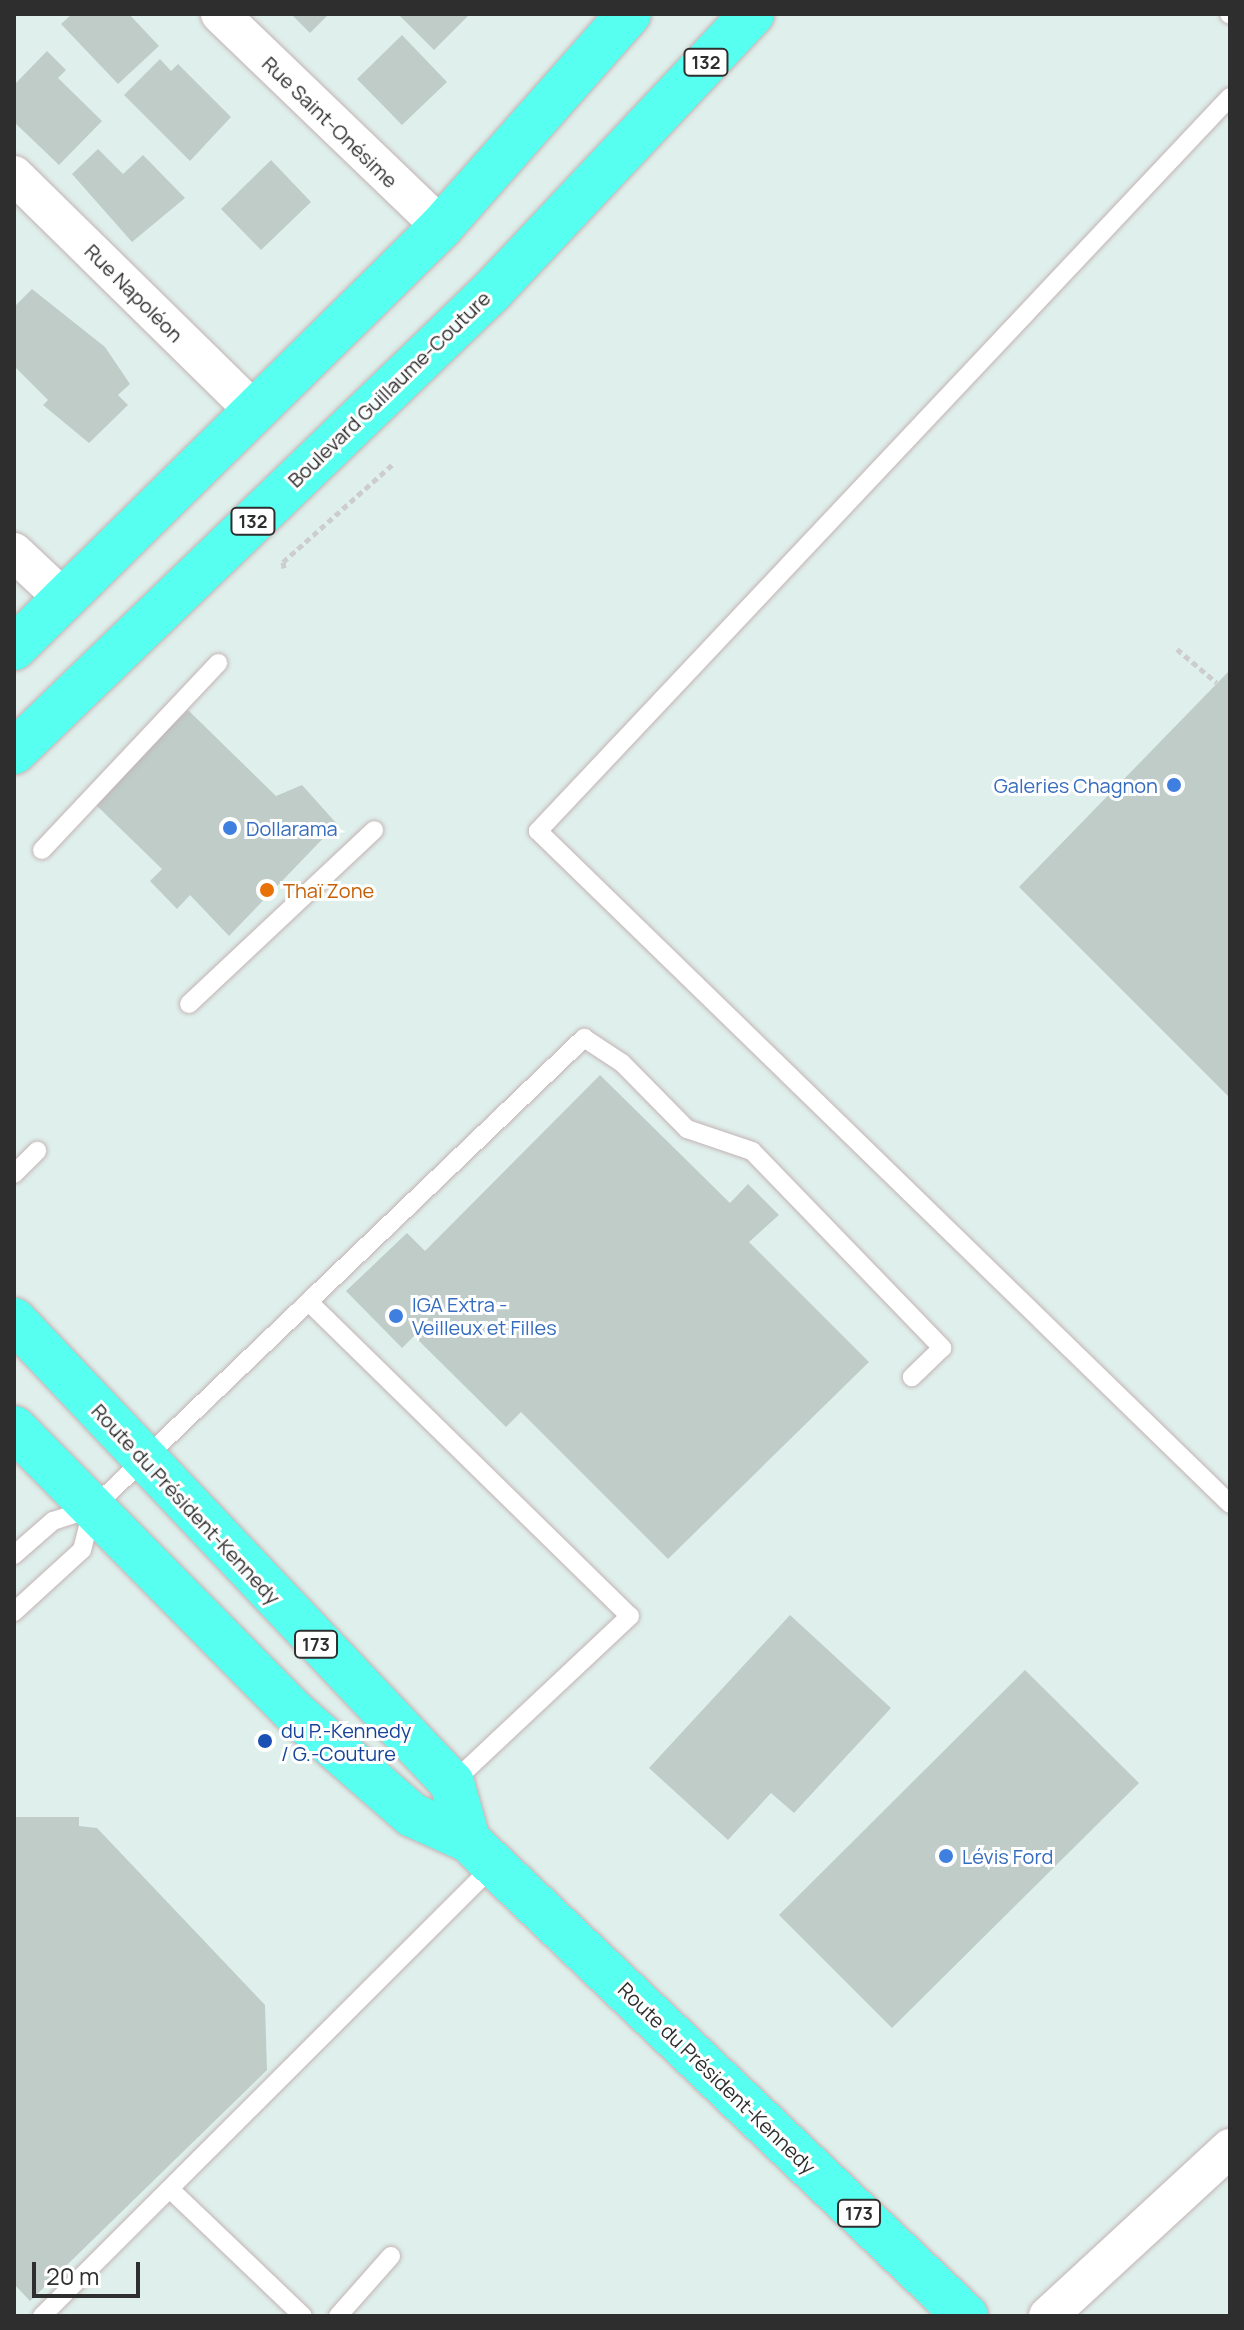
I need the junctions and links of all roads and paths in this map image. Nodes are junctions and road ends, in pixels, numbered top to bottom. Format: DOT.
graph roads {
  1 [pos="220,14"];
  2 [pos="629,14"];
  3 [pos="752,14"];
  4 [pos="1230,97"];
  5 [pos="14,175"];
  6 [pos="441,227"];
  7 [pos="254,411"];
  8 [pos="393,464"];
  9 [pos="14,552"];
  10 [pos="284,568"];
  11 [pos="65,600"];
  12 [pos="14,648"];
  13 [pos="1177,649"];
  14 [pos="218,663"];
  15 [pos="1217,683"];
  16 [pos="14,752"];
  17 [pos="374,830"];
  18 [pos="42,850"];
  19 [pos="189,1004"];
  20 [pos="37,1151"];
  21 [pos="14,1174"];
  22 [pos="311,1304"];
  23 [pos="14,1320"];
  24 [pos="912,1377"];
  25 [pos="14,1428"];
  26 [pos="144,1457"];
  27 [pos="1230,1504"];
  28 [pos="93,1508"];
  29 [pos="14,1555"];
  30 [pos="14,1612"];
  31 [pos="452,1783"];
  32 [pos="481,1852"];
  33 [pos="1230,2148"];
  34 [pos="172,2191"];
  35 [pos="391,2256"];
  36 [pos="42,2316"];
  37 [pos="303,2316"];
  38 [pos="338,2316"];
  39 [pos="966,2316"];
  40 [pos="1048,2316"];
  1 -- 6 [label="street, Rue Saint-Onésime"];
  2 -- 6 [label="main road"];
  3 -- 16 [label="main road, Boulevard Guillaume-Couture / 132"];
  4 -- 27 [label="lane"];
  5 -- 7 [label="street, Rue Napoléon"];
  6 -- 7 [label="main road"];
  7 -- 11 [label="main road"];
  8 -- 10 [label="path"];
  9 -- 11 [label="street"];
  11 -- 12 [label="main road"];
  13 -- 15 [label="path"];
  14 -- 18 [label="lane"];
  17 -- 19 [label="lane"];
  20 -- 21 [label="lane"];
  22 -- 24 [label="lane"];
  22 -- 26 [label="lane"];
  22 -- 31 [label="lane"];
  23 -- 26 [label="main road, Route du Président-Kennedy / 173"];
  25 -- 28 [label="main road, Route du Président-Kennedy / 173"];
  26 -- 28 [label="lane"];
  26 -- 31 [label="main road, Route du Président-Kennedy / 173"];
  28 -- 29 [label="lane"];
  28 -- 30 [label="lane"];
  28 -- 32 [label="main road, Route du Président-Kennedy / 173"];
  31 -- 32 [label="main road, Route du Président-Kennedy / 173"];
  32 -- 34 [label="lane"];
  32 -- 39 [label="main road, Route du Président-Kennedy / 173"];
  33 -- 40 [label="street"];
  34 -- 36 [label="lane"];
  34 -- 37 [label="lane"];
  35 -- 38 [label="lane"];
}
